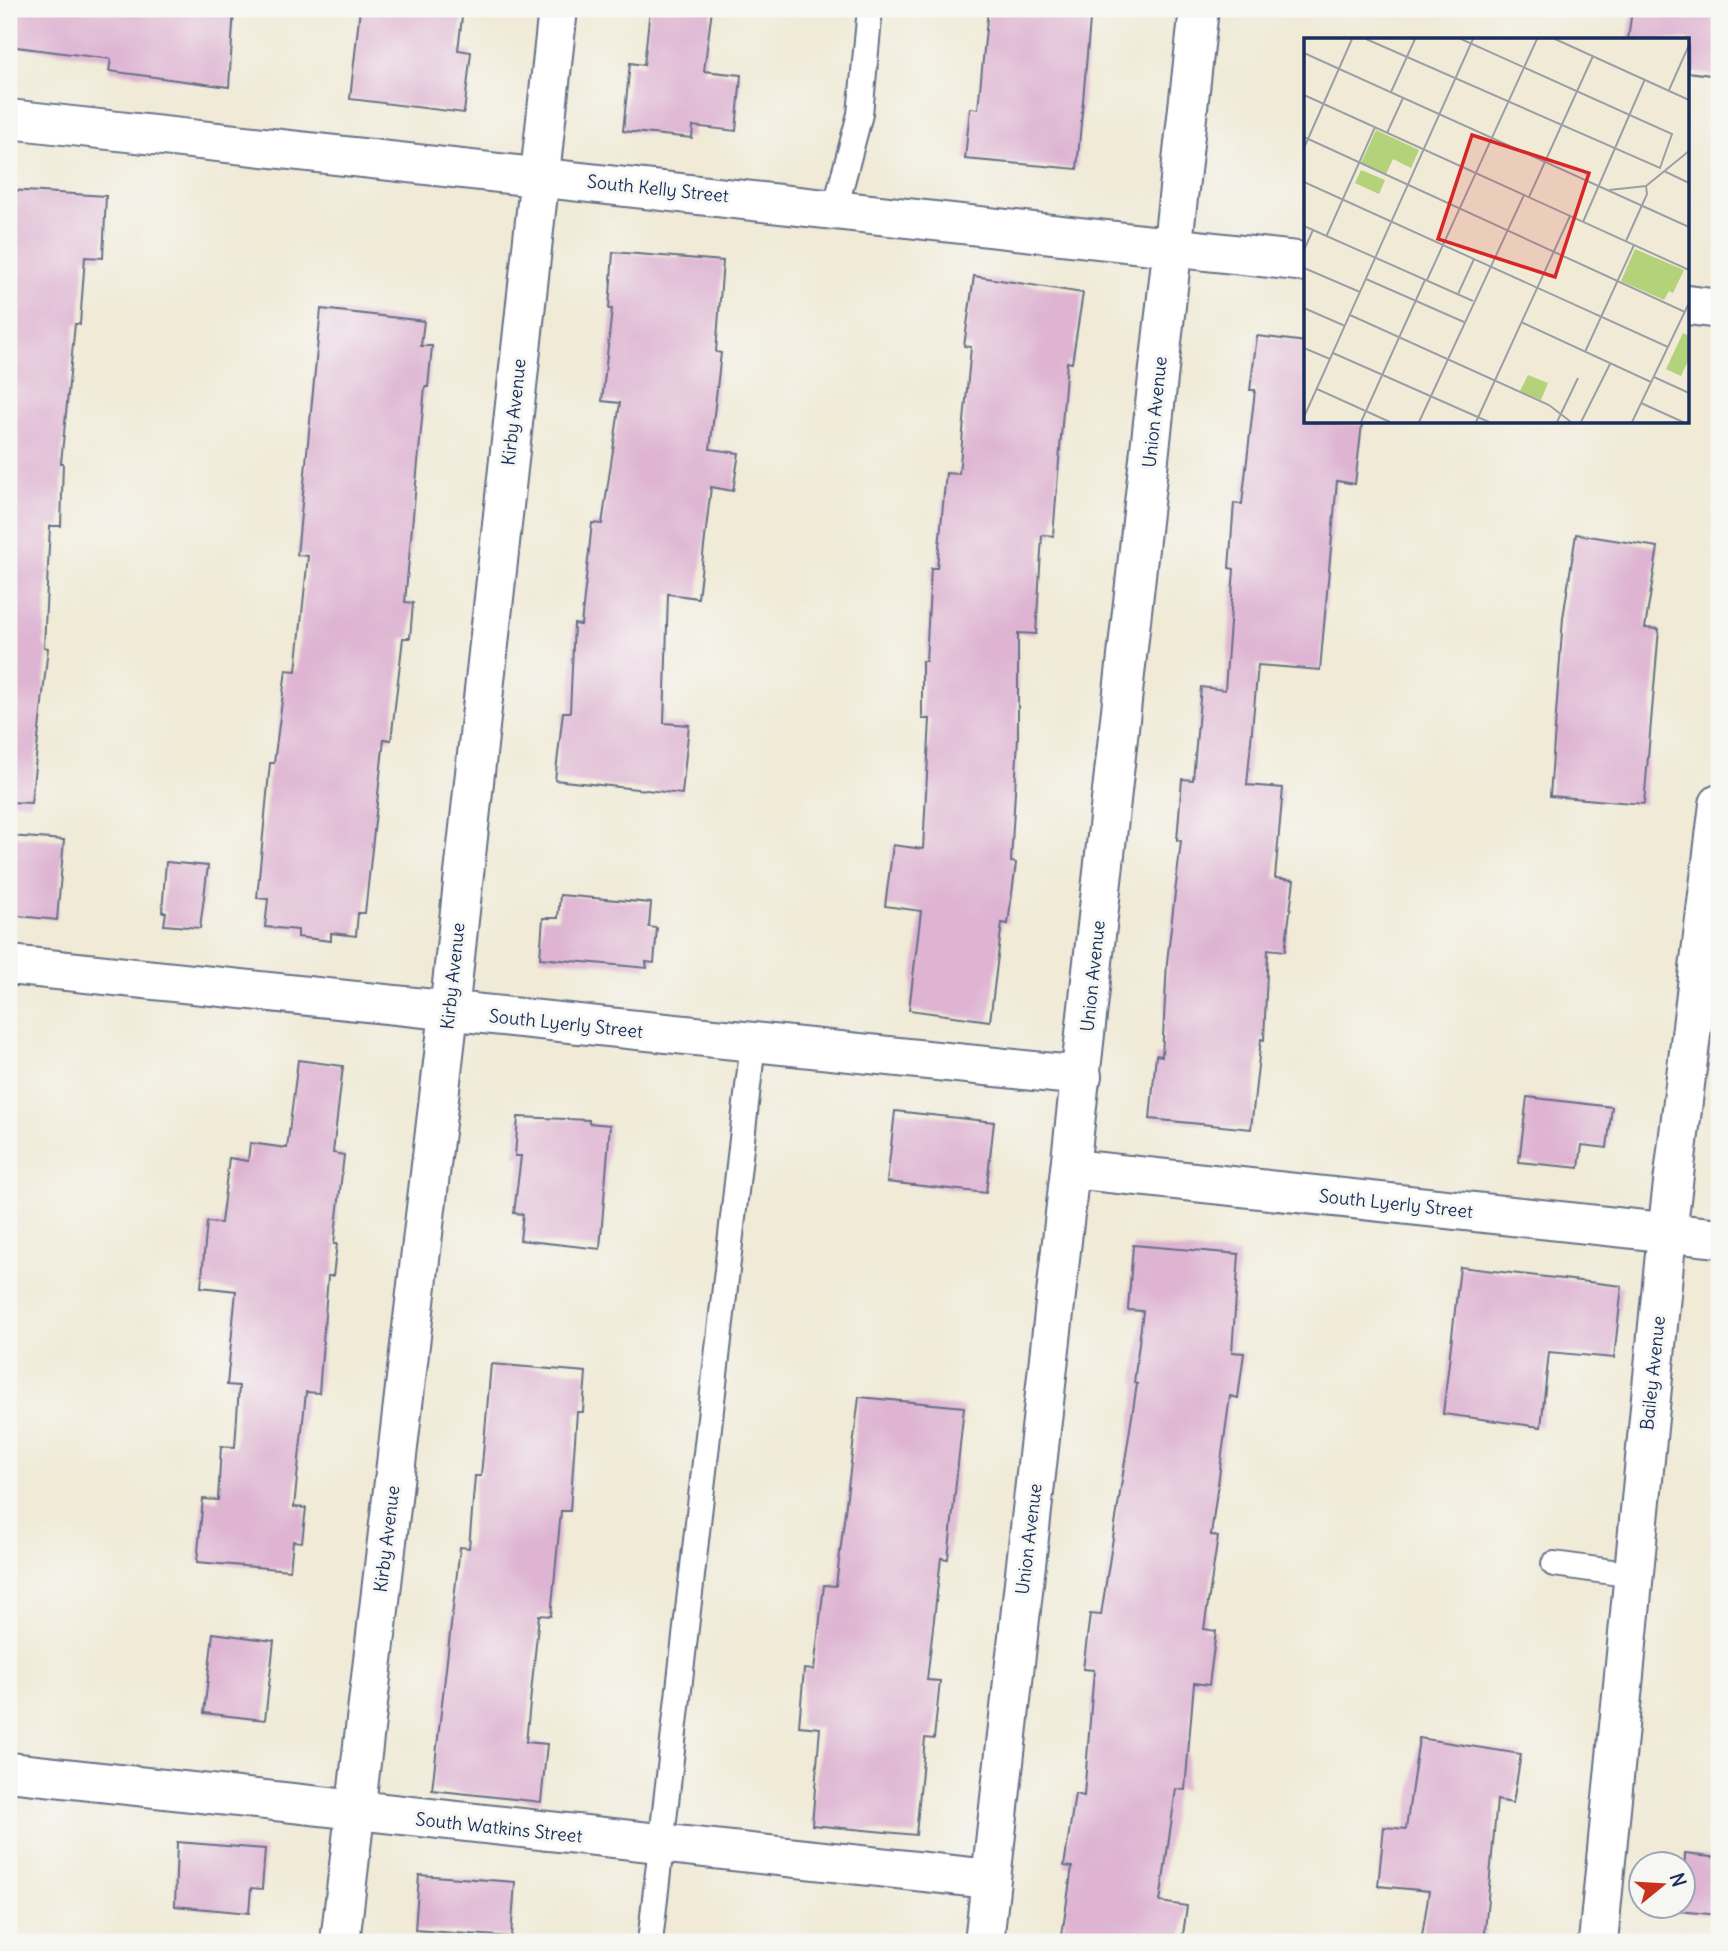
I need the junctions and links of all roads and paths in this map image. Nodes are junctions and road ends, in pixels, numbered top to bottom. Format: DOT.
graph roads {
  1 [pos="558,9"];
  2 [pos="870,9"];
  3 [pos="1199,9"];
  4 [pos="9,119"];
  5 [pos="540,175"];
  6 [pos="835,209"];
  7 [pos="1173,247"];
  8 [pos="1304,262"];
  9 [pos="1690,305"];
  10 [pos="1719,309"];
  11 [pos="1719,804"];
  12 [pos="9,965"];
  13 [pos="449,1012"];
  14 [pos="753,1043"];
  15 [pos="1082,1076"];
  16 [pos="1072,1169"];
  17 [pos="1667,1233"];
  18 [pos="1719,1238"];
  19 [pos="1554,1564"];
  20 [pos="1634,1575"];
  21 [pos="9,1772"];
  22 [pos="355,1812"];
  23 [pos="661,1845"];
  24 [pos="989,1880"];
  25 [pos="340,1942"];
  26 [pos="650,1942"];
  27 [pos="984,1942"];
  28 [pos="1598,1942"];
  1 -- 5 [label="street, Kirby Avenue"];
  2 -- 6 [label="lane"];
  3 -- 7 [label="street, Union Avenue"];
  4 -- 5 [label="street, South Kelly Street"];
  5 -- 6 [label="street, South Kelly Street"];
  5 -- 13 [label="street, Kirby Avenue"];
  6 -- 7 [label="street, South Kelly Street"];
  7 -- 8 [label="street, South Kelly Street"];
  7 -- 15 [label="street, Union Avenue"];
  9 -- 10 [label="street"];
  11 -- 17 [label="street, Bailey Avenue"];
  12 -- 13 [label="street, South Lyerly Street"];
  13 -- 14 [label="street, South Lyerly Street"];
  13 -- 22 [label="street, Kirby Avenue"];
  14 -- 15 [label="street, South Lyerly Street"];
  14 -- 23 [label="lane"];
  15 -- 16 [label="street, Union Avenue"];
  16 -- 17 [label="street, South Lyerly Street"];
  16 -- 24 [label="street, Union Avenue"];
  17 -- 18 [label="street, South Lyerly Street"];
  17 -- 20 [label="street, Bailey Avenue"];
  19 -- 20 [label="lane"];
  20 -- 28 [label="street, Bailey Avenue"];
  21 -- 22 [label="street, South Watkins Street"];
  22 -- 23 [label="street, South Watkins Street"];
  22 -- 25 [label="street, Kirby Avenue"];
  23 -- 24 [label="street, South Watkins Street"];
  23 -- 26 [label="lane"];
  24 -- 27 [label="street, Union Avenue"];
}
